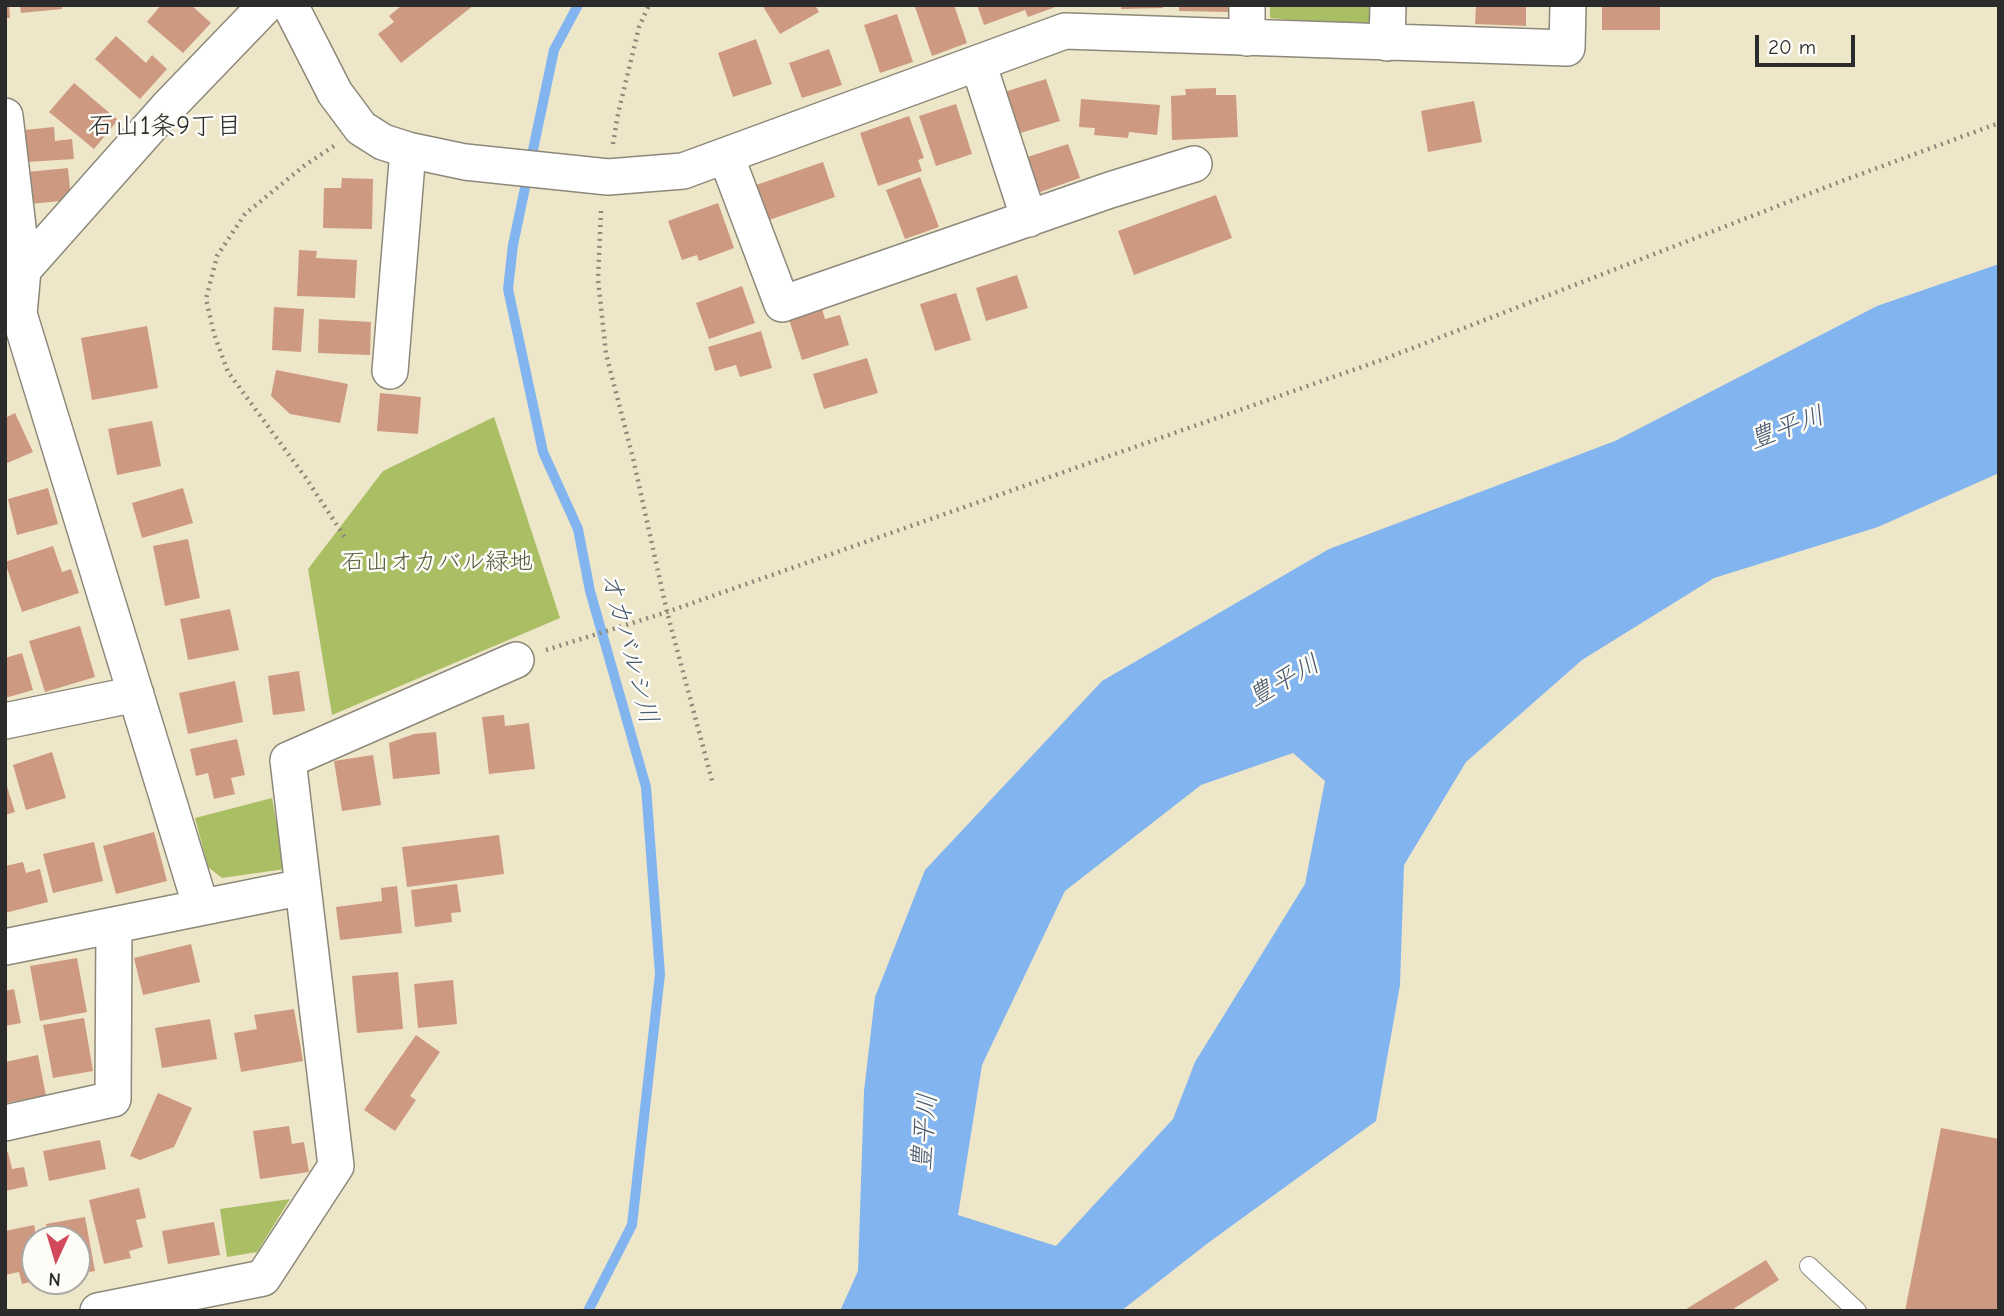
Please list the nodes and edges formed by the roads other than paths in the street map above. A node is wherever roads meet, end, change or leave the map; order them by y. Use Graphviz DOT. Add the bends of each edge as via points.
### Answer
graph roads {
  1 [pos="266,5"];
  2 [pos="290,5"];
  3 [pos="1388,5"];
  4 [pos="1568,5"];
  5 [pos="1247,22"];
  6 [pos="1387,43"];
  7 [pos="978,63"];
  8 [pos="5,116"];
  9 [pos="408,150"];
  10 [pos="726,156"];
  11 [pos="1194,164"];
  12 [pos="1029,219"];
  13 [pos="23,270"];
  14 [pos="16,346"];
  15 [pos="390,371"];
  16 [pos="516,660"];
  17 [pos="136,694"];
  18 [pos="5,720"];
  19 [pos="303,887"];
  20 [pos="201,907"];
  21 [pos="114,925"];
  22 [pos="5,947"];
  23 [pos="5,1123"];
  24 [pos="1809,1266"];
  25 [pos="99,1311"];
  26 [pos="1857,1311"];
  1 -- 13 [label="street"];
  2 -- 9 [label="street" via="335,93 361,128"];
  3 -- 6 [label="street"];
  4 -- 6 [label="street" via="1567,48"];
  5 -- 6 [label="street"];
  5 -- 7 [label="street" via="1065,31"];
  7 -- 10 [label="street"];
  7 -- 12 [label="street"];
  8 -- 13 [label="street"];
  9 -- 10 [label="street" via="465,162 608,177 683,171"];
  9 -- 15 [label="street"];
  10 -- 12 [label="street" via="782,304"];
  11 -- 12 [label="street"];
  13 -- 14 [label="street"];
  14 -- 17 [label="street"];
  16 -- 19 [label="street" via="288,760"];
  17 -- 18 [label="street"];
  17 -- 20 [label="street"];
  19 -- 20 [label="street"];
  19 -- 25 [label="street" via="336,1166 263,1278"];
  20 -- 21 [label="street"];
  21 -- 22 [label="street"];
  21 -- 23 [label="street" via="113,1099"];
  24 -- 26 [label="lane"];
}
